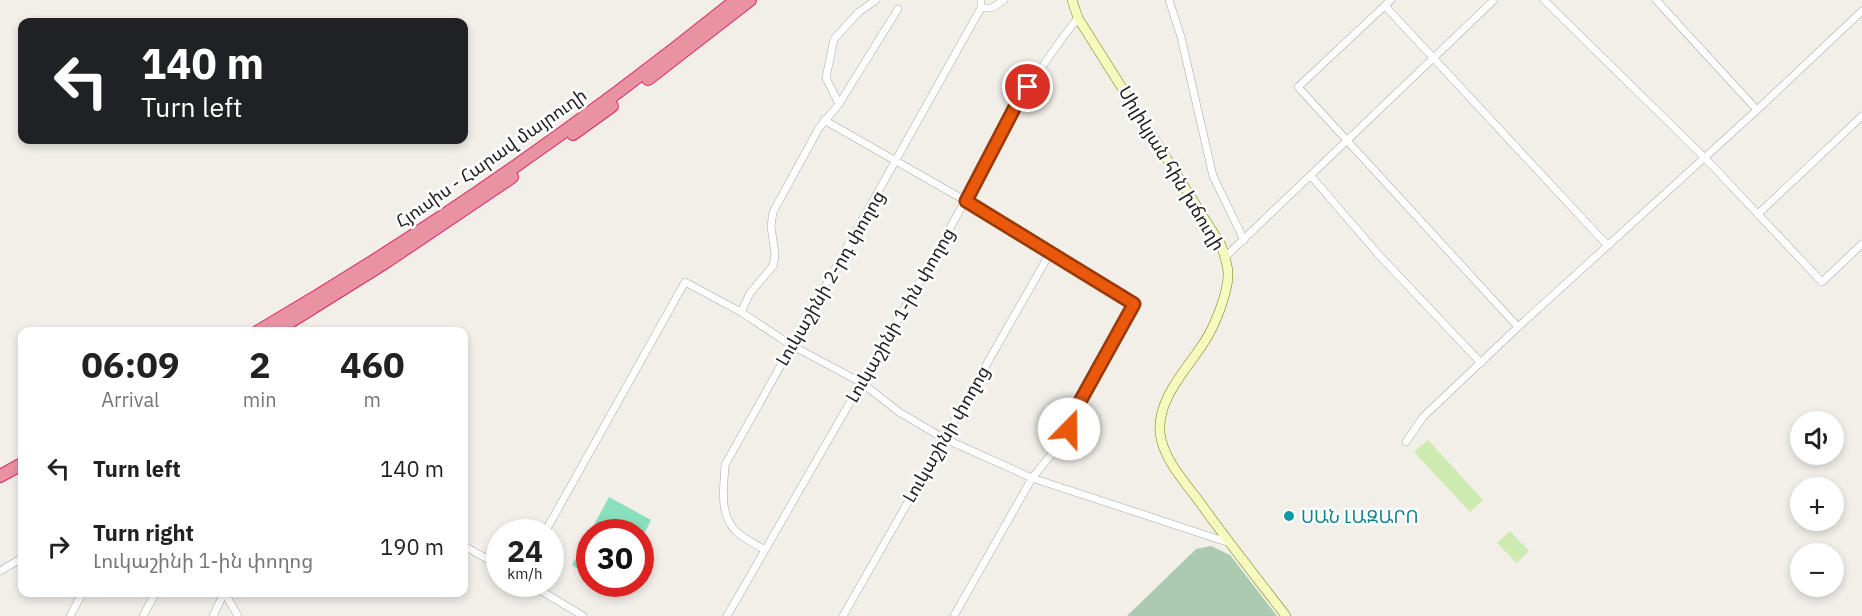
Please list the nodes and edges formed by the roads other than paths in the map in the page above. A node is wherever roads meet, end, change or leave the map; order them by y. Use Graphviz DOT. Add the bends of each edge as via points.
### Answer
graph roads {
  1 [pos="736,0"];
  2 [pos="750,0"];
  3 [pos="876,0"];
  4 [pos="1004,0"];
  5 [pos="1072,0"];
  6 [pos="1169,0"];
  7 [pos="1391,0"];
  8 [pos="1494,0"];
  9 [pos="1544,0"];
  10 [pos="1656,0"];
  11 [pos="981,4"];
  12 [pos="1385,6"];
  13 [pos="898,9"];
  14 [pos="1862,11"];
  15 [pos="1078,18"];
  16 [pos="1433,58"];
  17 [pos="839,104"];
  18 [pos="1757,110"];
  19 [pos="1862,116"];
  20 [pos="824,120"];
  21 [pos="1349,141"];
  22 [pos="1705,158"];
  23 [pos="896,162"];
  24 [pos="1311,177"];
  25 [pos="966,201"];
  26 [pos="1758,214"];
  27 [pos="1244,240"];
  28 [pos="1862,244"];
  29 [pos="1608,246"];
  30 [pos="1050,253"];
  31 [pos="1226,257"];
  32 [pos="741,312"];
  33 [pos="265,327"];
  34 [pos="282,327"];
  35 [pos="1518,327"];
  36 [pos="791,345"];
  37 [pos="1481,363"];
  38 [pos="862,383"];
  39 [pos="943,438"];
  40 [pos="1406,442"];
  41 [pos="18,466"];
  42 [pos="18,474"];
  43 [pos="0,476"];
  44 [pos="1032,478"];
  45 [pos="0,484"];
  46 [pos="552,519"];
  47 [pos="1230,543"];
  48 [pos="468,548"];
  49 [pos="765,550"];
  50 [pos="486,558"];
  51 [pos="18,560"];
  52 [pos="0,571"];
  53 [pos="80,597"];
  54 [pos="153,597"];
  55 [pos="222,597"];
  56 [pos="226,597"];
  57 [pos="552,597"];
  58 [pos="70,616"];
  59 [pos="143,616"];
  60 [pos="213,616"];
  61 [pos="238,616"];
  62 [pos="583,616"];
  63 [pos="728,616"];
  64 [pos="843,616"];
  65 [pos="954,616"];
  66 [pos="1286,616"];
  1 -- 33 [label="highway, Հյուսիս - Հարավ մայրուղի" via="531,155"];
  2 -- 34 [label="highway, Հյուսիս - Հարավ մայրուղի" via="520,172"];
  3 -- 17 [label="street" via="834,39 826,78"];
  4 -- 11 [label="street" via="992,8"];
  5 -- 15 [label="street, Սիլիկյան հին խճուղի"];
  6 -- 27 [label="street" via="1213,176"];
  7 -- 12 [label="street"];
  8 -- 16 [label="street"];
  9 -- 22 [label="street"];
  10 -- 18 [label="street"];
  11 -- 23 [label="street, Լուկաշինի 2-րդ փողոց"];
  12 -- 16 [label="street"];
  12 -- 21 [label="street" via="1298,87"];
  13 -- 17 [label="street"];
  14 -- 18 [label="street"];
  15 -- 25 [label="street, Լուկաշինի 1-ին փողոց" via="1015,107"];
  15 -- 31 [label="street, Սիլիկյան հին խճուղի" via="1214,230"];
  16 -- 21 [label="street"];
  16 -- 29 [label="street"];
  17 -- 20 [label="street"];
  18 -- 22 [label="street"];
  19 -- 26 [label="street"];
  20 -- 23 [label="street"];
  20 -- 32 [label="street" via="773,212 773,266 750,293"];
  21 -- 24 [label="street"];
  21 -- 35 [label="street"];
  22 -- 26 [label="street"];
  22 -- 29 [label="street"];
  23 -- 25 [label="street"];
  23 -- 36 [label="street, Լուկաշինի 2-րդ փողոց"];
  24 -- 27 [label="street"];
  24 -- 37 [label="street"];
  25 -- 30 [label="street"];
  25 -- 38 [label="street, Լուկաշինի 1-ին փողոց"];
  26 -- 28 [label="street" via="1822,282"];
  27 -- 31 [label="street"];
  29 -- 35 [label="street"];
  30 -- 39 [label="street, Լուկաշինի փողոց"];
  30 -- 44 [label="street" via="1134,304 1073,414 1065,438"];
  31 -- 47 [label="street, Սիլիկյան հին խճուղի" via="1228,274 1223,301 1204,342 1165,403 1160,432 1172,464"];
  32 -- 36 [label="street"];
  32 -- 46 [label="street" via="685,282"];
  35 -- 37 [label="street"];
  36 -- 38 [label="street"];
  36 -- 49 [label="street, Լուկաշինի 2-րդ փողոց" via="725,465 723,504 734,530"];
  37 -- 40 [label="street" via="1423,417"];
  38 -- 39 [label="street" via="899,412"];
  38 -- 49 [label="street, Լուկաշինի 1-ին փողոց"];
  39 -- 44 [label="street"];
  39 -- 64 [label="street, Լուկաշինի փողոց"];
  41 -- 43 [label="highway"];
  42 -- 45 [label="highway"];
  44 -- 47 [label="street"];
  44 -- 65 [label="street"];
  47 -- 66 [label="street, Սիլիկյան հին խճուղի"];
  48 -- 50 [label="street"];
  49 -- 63 [label="street, Լուկաշինի 1-ին փողոց"];
  51 -- 52 [label="street"];
  53 -- 58 [label="street"];
  54 -- 59 [label="street"];
  55 -- 60 [label="street"];
  56 -- 61 [label="street"];
  57 -- 62 [label="street"];
}
